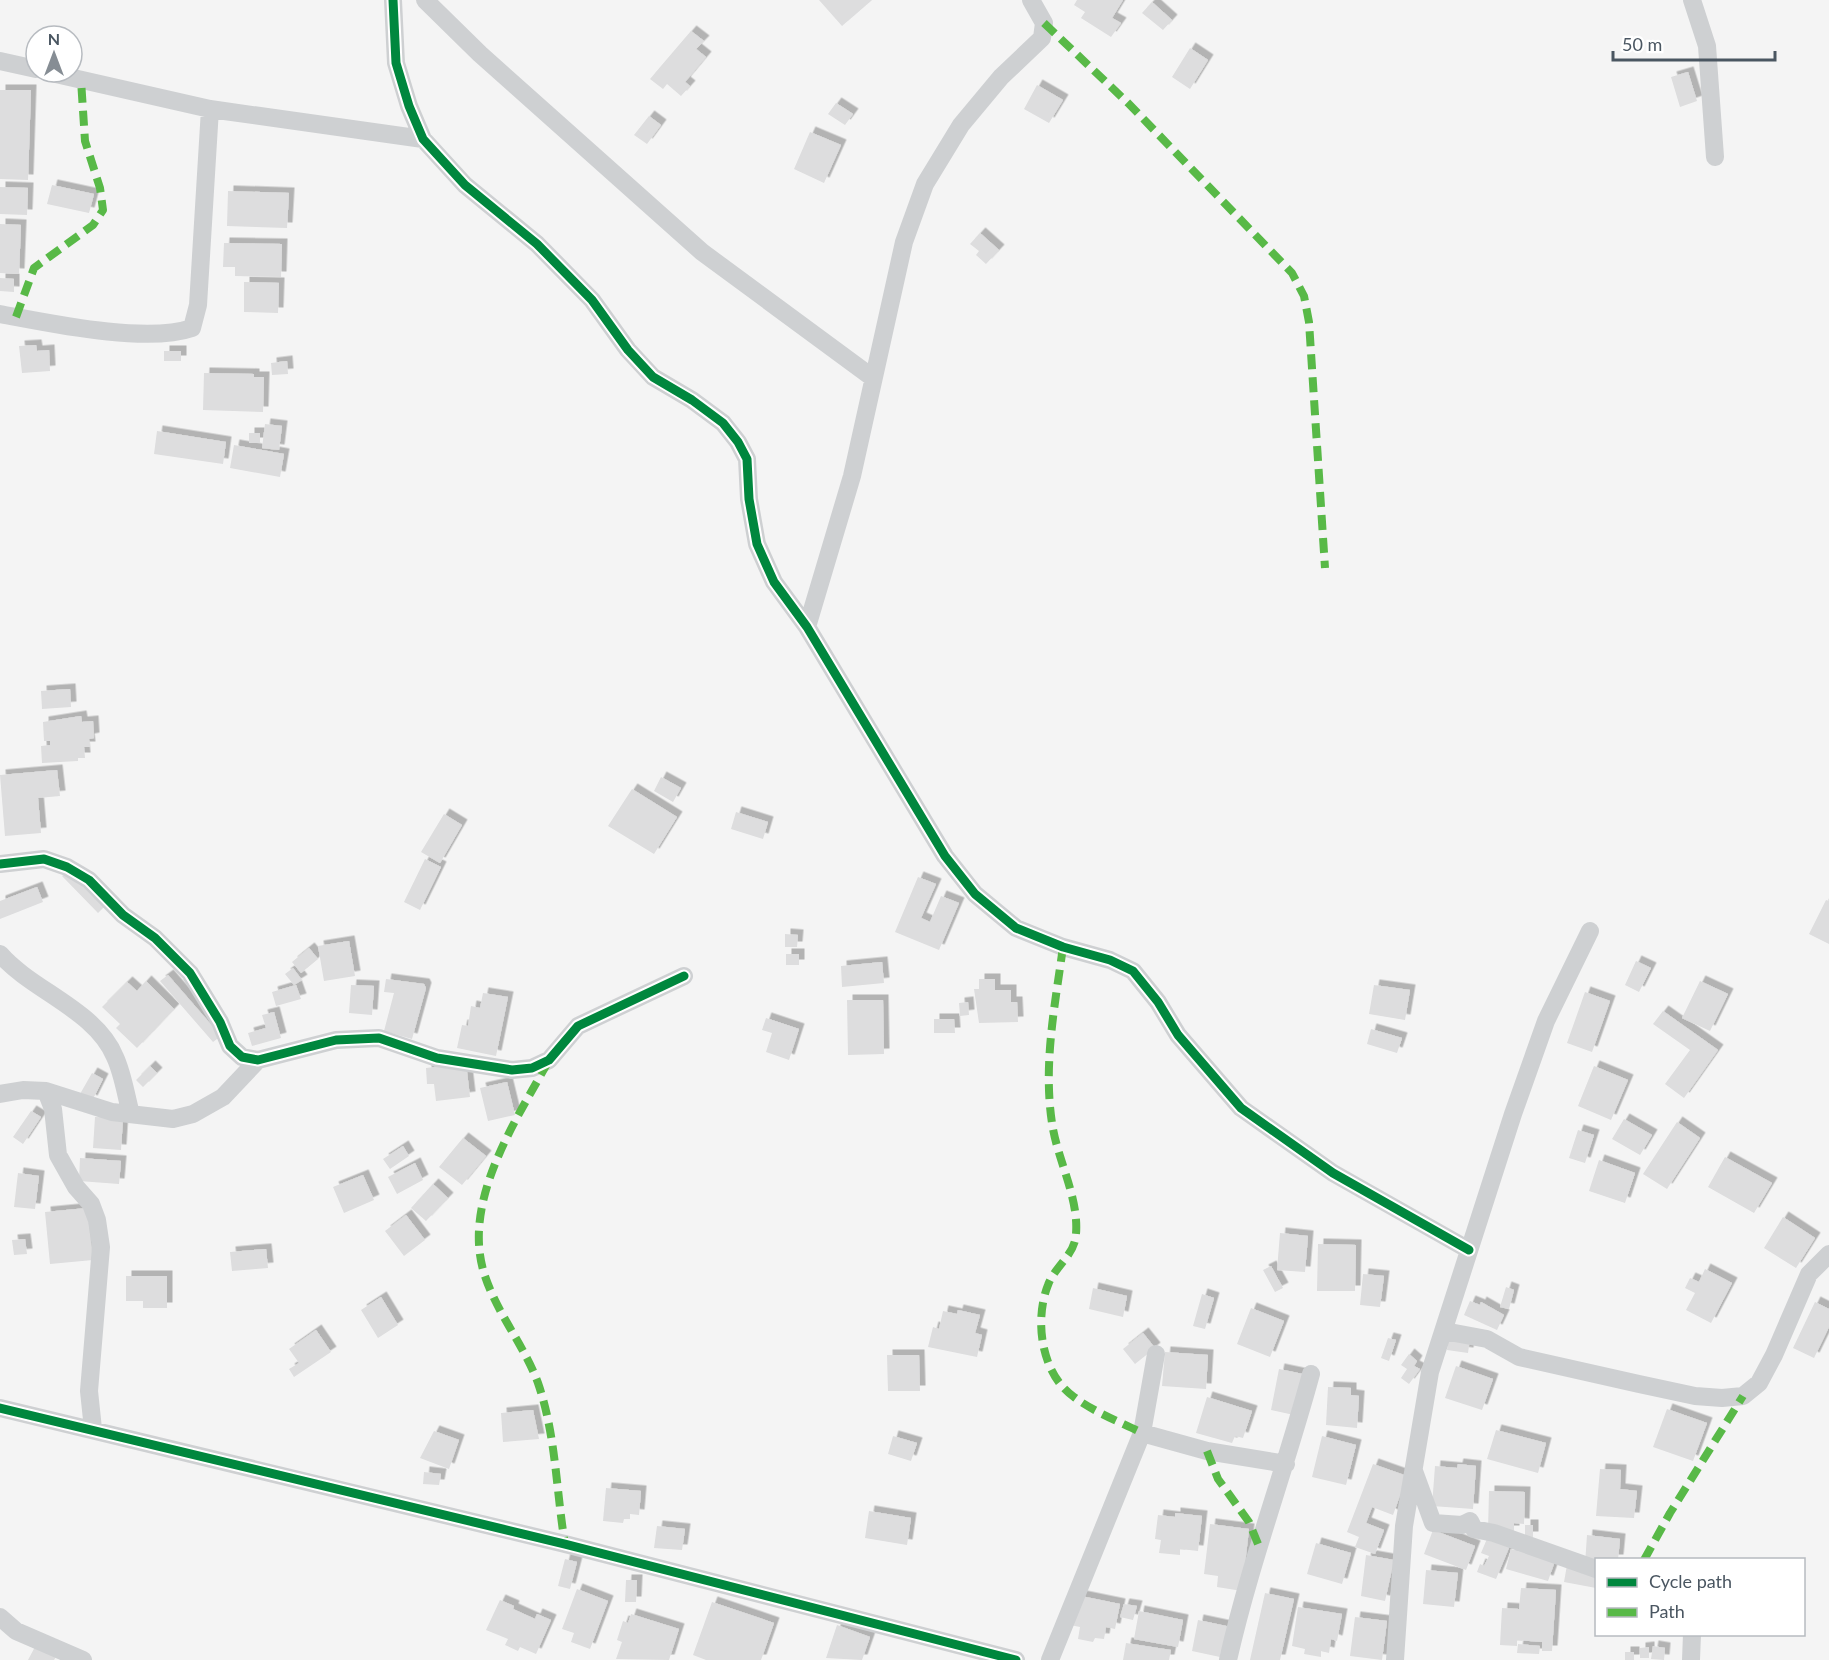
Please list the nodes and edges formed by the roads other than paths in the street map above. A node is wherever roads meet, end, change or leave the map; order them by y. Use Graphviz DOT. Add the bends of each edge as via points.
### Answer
graph roads {
  1 [pos="393,0"];
  2 [pos="425,0"];
  3 [pos="1031,0"];
  4 [pos="1692,0"];
  5 [pos="0,61"];
  6 [pos="24,66"];
  7 [pos="84,80"];
  8 [pos="210,109"];
  9 [pos="423,139"];
  10 [pos="1715,157"];
  11 [pos="0,314"];
  12 [pos="873,378"];
  13 [pos="807,627"];
  14 [pos="0,864"];
  15 [pos="1590,931"];
  16 [pos="0,954"];
  17 [pos="684,976"];
  18 [pos="258,1060"];
  19 [pos="46,1091"];
  20 [pos="0,1094"];
  21 [pos="131,1114"];
  22 [pos="1469,1250"];
  23 [pos="1829,1254"];
  24 [pos="1444,1331"];
  25 [pos="1156,1354"];
  26 [pos="1311,1374"];
  27 [pos="0,1408"];
  28 [pos="93,1430"];
  29 [pos="1142,1433"];
  30 [pos="1287,1464"];
  31 [pos="1413,1468"];
  32 [pos="1595,1569"];
  33 [pos="0,1617"];
  34 [pos="1692,1636"];
  35 [pos="83,1660"];
  36 [pos="1017,1660"];
  37 [pos="1050,1660"];
  38 [pos="1228,1660"];
  39 [pos="1395,1660"];
  40 [pos="1691,1660"];
  1 -- 9 [label="street" via="396,63"];
  2 -- 12 [label="street" via="702,252"];
  3 -- 12 [label="street" via="1044,22 1042,38 1001,77 962,125 925,184 904,242"];
  4 -- 10 [label="street" via="1707,46"];
  5 -- 6 [label="street"];
  7 -- 8 [label="street"];
  8 -- 9 [label="street"];
  8 -- 11 [label="street" via="198,305 192,328 176,333 114,331"];
  9 -- 13 [label="street" via="465,185 537,244 585,292 653,377 723,423 747,459 757,544 774,582"];
  12 -- 13 [label="street" via="852,476"];
  13 -- 22 [label="street" via="945,856 975,894 1016,928 1133,971 1178,1035 1240,1108 1333,1173"];
  14 -- 18 [label="street" via="44,859 89,880 190,973 230,1046 242,1057"];
  15 -- 22 [label="street" via="1546,1021"];
  16 -- 21 [label="street" via="15,971 66,1004 99,1032 115,1056"];
  17 -- 18 [label="street" via="578,1026 549,1060 532,1068 512,1070 437,1058 379,1038 336,1040"];
  18 -- 21 [label="street" via="222,1097 193,1113 173,1119"];
  19 -- 20 [label="street"];
  19 -- 21 [label="street" via="112,1112"];
  19 -- 28 [label="street" via="53,1109 58,1155 91,1204 101,1247 89,1391"];
  22 -- 24 [label="street"];
  23 -- 24 [label="street" via="1809,1274 1759,1383 1743,1396 1695,1396 1639,1384 1519,1357 1487,1339"];
  24 -- 31 [label="street" via="1430,1372"];
  25 -- 29 [label="street"];
  26 -- 30 [label="street"];
  27 -- 28 [label="street"];
  28 -- 36 [label="street" via="565,1544"];
  29 -- 30 [label="street" via="1207,1451"];
  29 -- 37 [label="street"];
  30 -- 38 [label="street" via="1258,1544"];
  31 -- 32 [label="street" via="1433,1523 1462,1525 1470,1521 1481,1532 1494,1533"];
  31 -- 39 [label="street" via="1404,1526"];
  33 -- 35 [label="street" via="16,1631"];
  34 -- 40 [label="street"];
}
